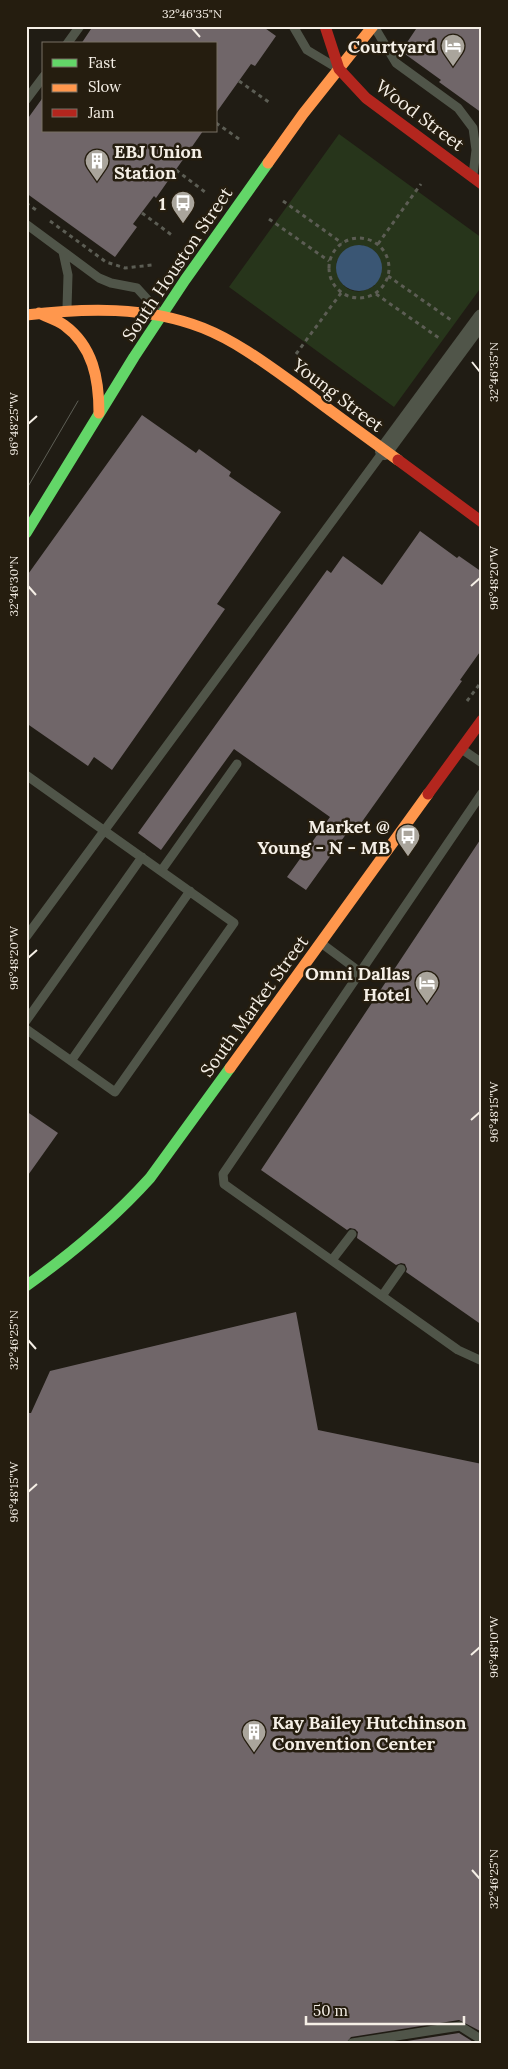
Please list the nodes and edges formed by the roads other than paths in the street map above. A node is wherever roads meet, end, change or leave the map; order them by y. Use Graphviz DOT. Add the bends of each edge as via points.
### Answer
graph roads {
  1 [pos="80,26"];
  2 [pos="292,26"];
  3 [pos="325,26"];
  4 [pos="373,26"];
  5 [pos="68,42"];
  6 [pos="339,70"];
  7 [pos="42,79"];
  8 [pos="26,100"];
  9 [pos="478,181"];
  10 [pos="26,224"];
  11 [pos="63,252"];
  12 [pos="67,311"];
  13 [pos="39,313"];
  14 [pos="26,315"];
  15 [pos="163,316"];
  16 [pos="482,318"];
  17 [pos="99,413"];
  18 [pos="384,450"];
  19 [pos="482,522"];
  20 [pos="26,533"];
  21 [pos="482,720"];
  22 [pos="462,749"];
  23 [pos="482,763"];
  24 [pos="237,764"];
  25 [pos="26,775"];
  26 [pos="482,793"];
  27 [pos="105,831"];
  28 [pos="142,857"];
  29 [pos="161,871"];
  30 [pos="190,891"];
  31 [pos="26,937"];
  32 [pos="321,943"];
  33 [pos="360,972"];
  34 [pos="26,1021"];
  35 [pos="26,1029"];
  36 [pos="71,1060"];
  37 [pos="352,1234"];
  38 [pos="332,1260"];
  39 [pos="401,1269"];
  40 [pos="26,1286"];
  41 [pos="382,1296"];
  42 [pos="482,1361"];
  43 [pos="482,2040"];
  44 [pos="352,2043"];
  1 -- 5 [label="lane"];
  2 -- 6 [label="lane" via="307,50"];
  3 -- 6 [label="main road"];
  4 -- 6 [label="main road, South Houston Street"];
  4 -- 9 [label="lane" via="396,63 458,108 473,128"];
  6 -- 9 [label="main road, Wood Street" via="366,98"];
  6 -- 15 [label="main road, South Houston Street" via="303,114"];
  7 -- 8 [label="lane"];
  10 -- 11 [label="lane"];
  11 -- 12 [label="lane" via="68,275"];
  11 -- 15 [label="lane" via="99,278 137,288"];
  12 -- 13 [label="main road, Young Street"];
  12 -- 15 [label="main road, Young Street"];
  13 -- 14 [label="main road, Young Street"];
  13 -- 17 [label="main road" via="64,325 89,352 99,383"];
  15 -- 17 [label="main road, South Houston Street"];
  15 -- 18 [label="main road, Young Street" via="210,331 257,357"];
  16 -- 18 [label="street"];
  17 -- 20 [label="main road, South Houston Street"];
  18 -- 19 [label="main road, Young Street"];
  18 -- 27 [label="lane"];
  21 -- 22 [label="main road, South Market Street"];
  22 -- 23 [label="lane"];
  22 -- 32 [label="main road, South Market Street"];
  24 -- 29 [label="lane"];
  25 -- 27 [label="lane"];
  26 -- 33 [label="lane"];
  27 -- 28 [label="lane"];
  27 -- 31 [label="lane"];
  28 -- 29 [label="lane"];
  28 -- 34 [label="lane"];
  29 -- 30 [label="lane"];
  30 -- 36 [label="lane"];
  30 -- 36 [label="lane" via="234,923 115,1092"];
  32 -- 33 [label="lane"];
  32 -- 40 [label="main road, South Market Street" via="150,1178 124,1208 74,1252"];
  33 -- 38 [label="lane" via="223,1174 224,1184"];
  35 -- 36 [label="lane"];
  37 -- 38 [label="lane"];
  38 -- 41 [label="lane"];
  39 -- 41 [label="lane"];
  41 -- 42 [label="lane" via="458,1350"];
  43 -- 44 [label="lane" via="460,2026"];
}
